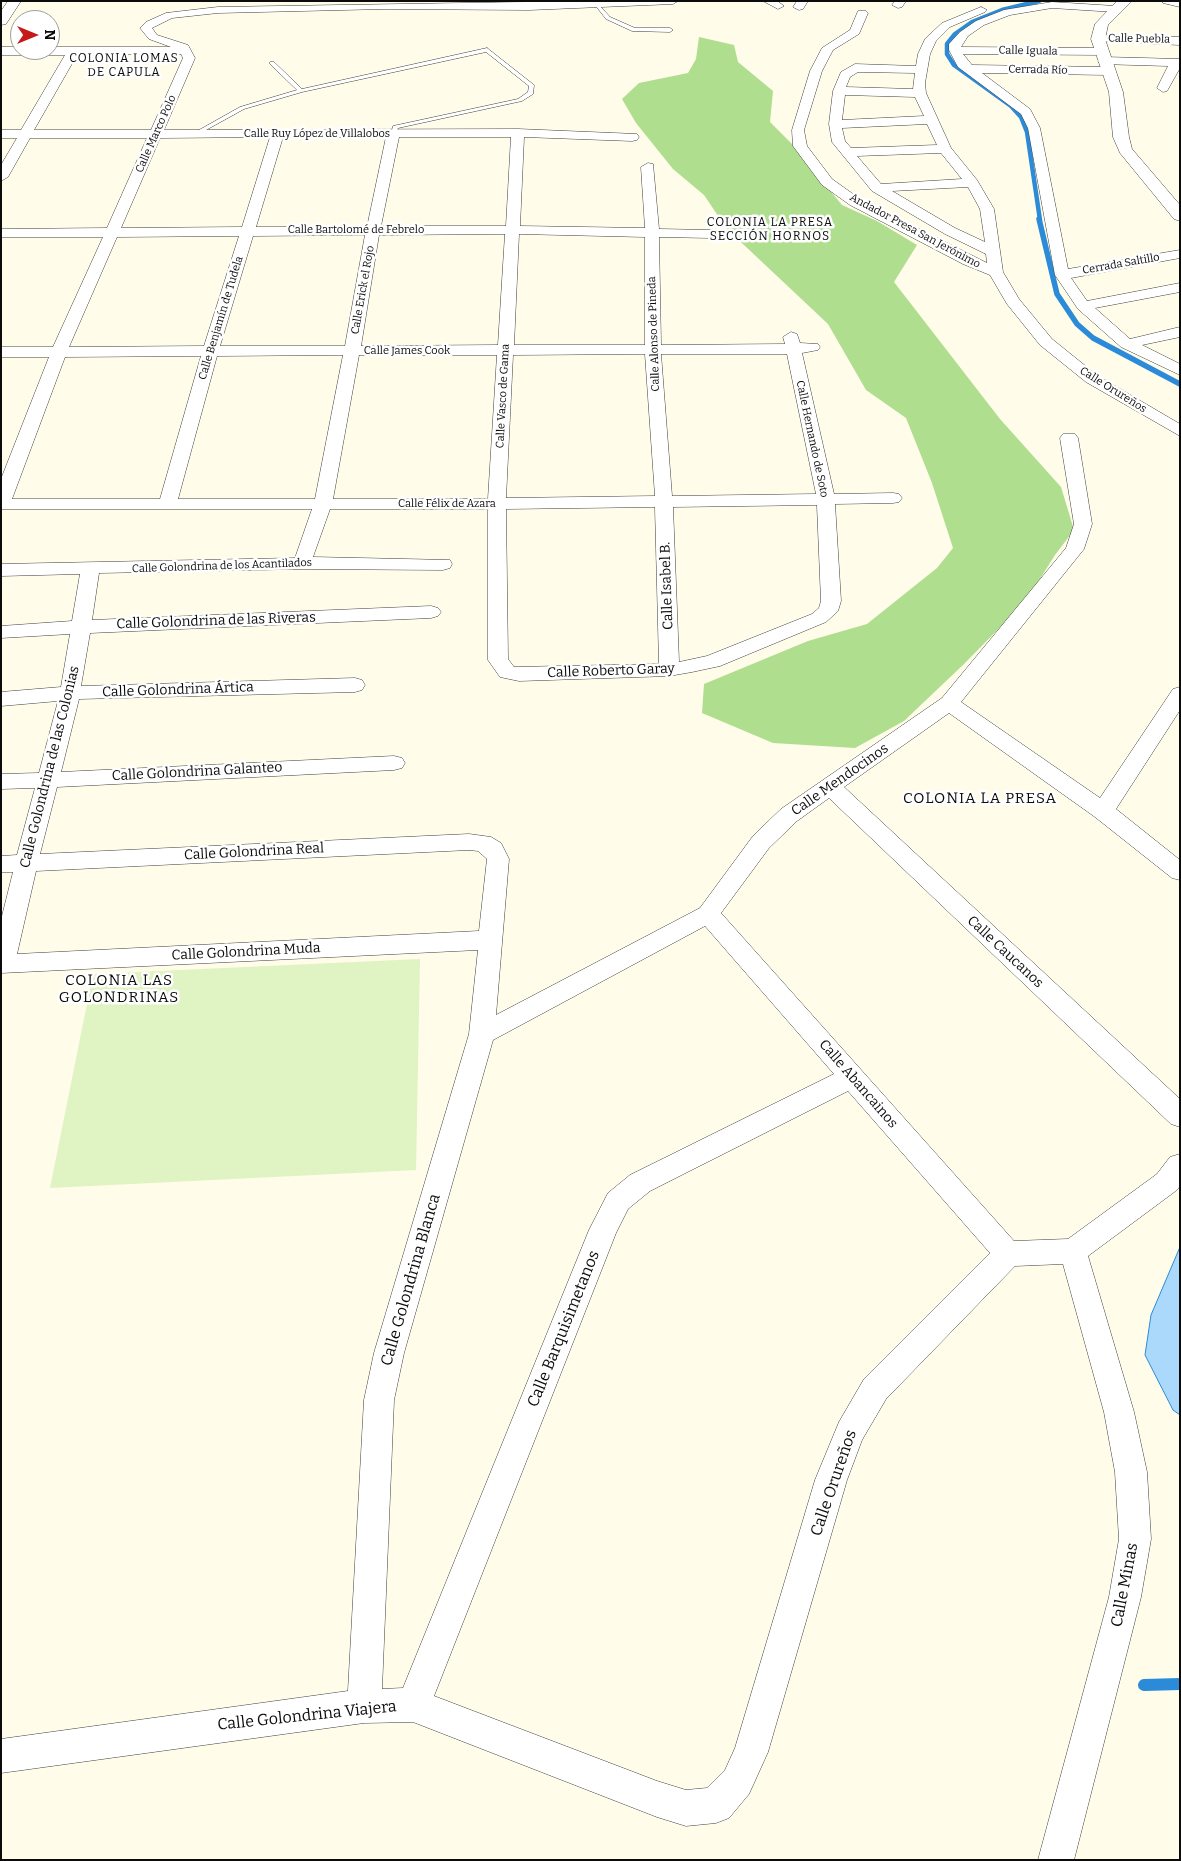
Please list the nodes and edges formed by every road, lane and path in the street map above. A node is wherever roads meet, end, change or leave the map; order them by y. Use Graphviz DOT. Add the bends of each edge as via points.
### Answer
graph roads {
  1 [pos="15,1"];
  2 [pos="673,1"];
  3 [pos="1012,1"];
  4 [pos="1167,1"];
  5 [pos="384,4"];
  6 [pos="485,4"];
  7 [pos="606,4"];
  8 [pos="1180,4"];
  9 [pos="269,5"];
  10 [pos="1121,5"];
  11 [pos="862,13"];
  12 [pos="1,21"];
  13 [pos="670,30"];
  14 [pos="1180,40"];
  15 [pos="955,50"];
  16 [pos="1,52"];
  17 [pos="73,52"];
  18 [pos="188,52"];
  19 [pos="1103,56"];
  20 [pos="272,63"];
  21 [pos="1180,64"];
  22 [pos="968,69"];
  23 [pos="920,70"];
  24 [pos="1163,88"];
  25 [pos="301,91"];
  26 [pos="839,91"];
  27 [pos="920,93"];
  28 [pos="931,120"];
  29 [pos="835,124"];
  30 [pos="518,133"];
  31 [pos="1,134"];
  32 [pos="25,134"];
  33 [pos="157,134"];
  34 [pos="195,134"];
  35 [pos="278,134"];
  36 [pos="393,134"];
  37 [pos="632,137"];
  38 [pos="945,149"];
  39 [pos="846,152"];
  40 [pos="648,167"];
  41 [pos="1,177"];
  42 [pos="972,183"];
  43 [pos="877,188"];
  44 [pos="1177,209"];
  45 [pos="373,230"];
  46 [pos="512,230"];
  47 [pos="248,231"];
  48 [pos="114,232"];
  49 [pos="1,233"];
  50 [pos="652,234"];
  51 [pos="711,234"];
  52 [pos="993,252"];
  53 [pos="1180,254"];
  54 [pos="996,272"];
  55 [pos="1062,275"];
  56 [pos="1180,288"];
  57 [pos="1083,306"];
  58 [pos="1180,332"];
  59 [pos="792,343"];
  60 [pos="1127,344"];
  61 [pos="812,348"];
  62 [pos="505,350"];
  63 [pos="653,350"];
  64 [pos="352,351"];
  65 [pos="1,352"];
  66 [pos="60,352"];
  67 [pos="210,352"];
  68 [pos="1180,370"];
  69 [pos="1180,431"];
  70 [pos="1068,438"];
  71 [pos="893,498"];
  72 [pos="826,500"];
  73 [pos="168,502"];
  74 [pos="664,502"];
  75 [pos="1,504"];
  76 [pos="323,504"];
  77 [pos="497,504"];
  78 [pos="302,564"];
  79 [pos="443,564"];
  80 [pos="1,570"];
  81 [pos="90,570"];
  82 [pos="831,601"];
  83 [pos="431,612"];
  84 [pos="82,627"];
  85 [pos="1,632"];
  86 [pos="498,660"];
  87 [pos="669,670"];
  88 [pos="355,685"];
  89 [pos="70,694"];
  90 [pos="1180,694"];
  91 [pos="1,699"];
  92 [pos="949,703"];
  93 [pos="394,763"];
  94 [pos="48,780"];
  95 [pos="1,782"];
  96 [pos="831,787"];
  97 [pos="1103,811"];
  98 [pos="498,859"];
  99 [pos="1,864"];
  100 [pos="26,864"];
  101 [pos="1180,872"];
  102 [pos="708,914"];
  103 [pos="491,940"];
  104 [pos="2,963"];
  105 [pos="482,1034"];
  106 [pos="852,1077"];
  107 [pos="1180,1116"];
  108 [pos="1180,1165"];
  109 [pos="1073,1251"];
  110 [pos="1008,1254"];
  111 [pos="413,1705"];
  112 [pos="364,1706"];
  113 [pos="1,1756"];
  114 [pos="716,1805"];
  115 [pos="1056,1860"];
  1 -- 12 [label="street"];
  2 -- 7 [label="street"];
  3 -- 23 [label="street" via="960,18 940,29 931,38"];
  4 -- 8 [label="street"];
  5 -- 6 [label="street"];
  5 -- 9 [label="street"];
  6 -- 7 [label="street"];
  7 -- 13 [label="lane" via="608,18 634,30"];
  9 -- 18 [label="street" via="170,15 157,19 146,28 153,37"];
  10 -- 15 [label="street" via="1052,5 1008,12 980,23 964,34 955,44"];
  10 -- 19 [label="street" via="1102,24"];
  11 -- 54 [label="street, Andador Presa San Jerónimo" via="854,32 828,48 816,71 798,130 800,146 827,182 855,202 968,261"];
  14 -- 19 [label="street, Calle Puebla"];
  15 -- 19 [label="street, Calle Iguala"];
  15 -- 22 [label="street"];
  16 -- 17 [label="street"];
  17 -- 18 [label="street"];
  17 -- 32 [label="street"];
  18 -- 33 [label="street, Calle Marco Polo" via="189,58"];
  19 -- 21 [label="street, Calle Iguala"];
  19 -- 22 [label="street, Cerrada Río"];
  19 -- 44 [label="street" via="1116,92 1118,123 1125,150"];
  20 -- 25 [label="lane"];
  21 -- 24 [label="street" via="1174,66"];
  22 -- 55 [label="street" via="1026,112 1034,128"];
  23 -- 26 [label="street" via="855,68 846,75"];
  23 -- 27 [label="street"];
  25 -- 34 [label="lane" via="242,108"];
  25 -- 36 [label="lane" via="487,50 532,86 531,93 520,100 395,127"];
  26 -- 27 [label="street"];
  26 -- 29 [label="street"];
  27 -- 28 [label="street"];
  28 -- 29 [label="street"];
  28 -- 38 [label="street"];
  29 -- 39 [label="street" via="839,142"];
  30 -- 36 [label="street, Calle Ruy López de Villalobos"];
  30 -- 37 [label="street, Calle Ruy López de Villalobos"];
  30 -- 46 [label="street, Calle Vasco de Gama"];
  31 -- 32 [label="street, Calle Ruy López de Villalobos"];
  32 -- 33 [label="street, Calle Ruy López de Villalobos"];
  32 -- 41 [label="street"];
  33 -- 34 [label="street, Calle Ruy López de Villalobos"];
  33 -- 48 [label="street, Calle Marco Polo"];
  34 -- 35 [label="street, Calle Ruy López de Villalobos"];
  35 -- 36 [label="street, Calle Ruy López de Villalobos"];
  35 -- 47 [label="street, Calle Benjamín de Tudela"];
  36 -- 45 [label="street, Calle Erick el Rojo"];
  38 -- 39 [label="street"];
  38 -- 42 [label="street"];
  39 -- 43 [label="street"];
  40 -- 50 [label="street, Calle Alonso de Pineda"];
  42 -- 43 [label="street"];
  42 -- 52 [label="street" via="987,209"];
  43 -- 52 [label="street"];
  45 -- 46 [label="street, Calle Bartolomé de Febrelo"];
  45 -- 47 [label="street, Calle Bartolomé de Febrelo"];
  45 -- 64 [label="street, Calle Erick el Rojo"];
  46 -- 50 [label="street, Calle Bartolomé de Febrelo"];
  46 -- 62 [label="street, Calle Vasco de Gama"];
  47 -- 48 [label="street, Calle Bartolomé de Febrelo"];
  47 -- 67 [label="street, Calle Benjamín de Tudela"];
  48 -- 49 [label="street, Calle Bartolomé de Febrelo"];
  48 -- 66 [label="street, Calle Marco Polo"];
  50 -- 51 [label="street, Calle Bartolomé de Febrelo"];
  50 -- 63 [label="street, Calle Alonso de Pineda"];
  52 -- 54 [label="street"];
  53 -- 55 [label="street, Cerrada Saltillo"];
  54 -- 69 [label="street, Calle Orureños" via="1012,300 1046,342 1092,379"];
  55 -- 57 [label="street"];
  56 -- 57 [label="street"];
  57 -- 60 [label="street"];
  58 -- 60 [label="street"];
  59 -- 61 [label="street, Calle James Cook"];
  59 -- 63 [label="street, Calle James Cook"];
  59 -- 72 [label="street, Calle Hernando de Soto"];
  60 -- 68 [label="street"];
  62 -- 63 [label="street, Calle James Cook"];
  62 -- 64 [label="street, Calle James Cook"];
  62 -- 77 [label="street, Calle Vasco de Gama"];
  63 -- 74 [label="street, Calle Alonso de Pineda"];
  64 -- 67 [label="street, Calle James Cook"];
  64 -- 76 [label="street, Calle Erick el Rojo"];
  65 -- 66 [label="street, Calle James Cook"];
  66 -- 67 [label="street, Calle James Cook"];
  66 -- 75 [label="street, Calle Marco Polo"];
  67 -- 73 [label="street, Calle Benjamín de Tudela"];
  70 -- 92 [label="street, Calle Mendocinos" via="1083,524 1075,549"];
  71 -- 72 [label="street, Calle Félix de Azara"];
  72 -- 74 [label="street, Calle Félix de Azara"];
  72 -- 82 [label="street, Calle Hernando de Soto"];
  73 -- 75 [label="street, Calle Félix de Azara"];
  73 -- 76 [label="street, Calle Félix de Azara"];
  74 -- 77 [label="street, Calle Félix de Azara"];
  74 -- 87 [label="street, Calle Isabel B."];
  76 -- 77 [label="street, Calle Félix de Azara"];
  76 -- 78 [label="street, Calle Erick el Rojo"];
  77 -- 86 [label="street, Calle Vasco de Gama"];
  78 -- 79 [label="street, Calle Golondrina de los Acantilados"];
  78 -- 81 [label="street, Calle Golondrina de los Acantilados"];
  80 -- 81 [label="street, Calle Golondrina de los Acantilados"];
  81 -- 84 [label="street, Calle Golondrina de las Colonias"];
  82 -- 87 [label="street, Calle Roberto Garay" via="828,611 818,618 713,661"];
  83 -- 84 [label="street, Calle Golondrina de las Riveras"];
  84 -- 85 [label="street, Calle Golondrina de las Riveras"];
  84 -- 89 [label="street, Calle Golondrina de las Colonias"];
  86 -- 87 [label="street, Calle Roberto Garay" via="507,672 519,674"];
  88 -- 89 [label="street, Calle Golondrina Ártica"];
  89 -- 91 [label="street, Calle Golondrina Ártica"];
  89 -- 94 [label="street, Calle Golondrina de las Colonias"];
  90 -- 97 [label="street"];
  92 -- 96 [label="street, Calle Mendocinos"];
  92 -- 97 [label="street"];
  93 -- 94 [label="street, Calle Golondrina Galanteo"];
  94 -- 95 [label="street, Calle Golondrina Galanteo"];
  94 -- 100 [label="street, Calle Golondrina de las Colonias"];
  96 -- 102 [label="street, Calle Mendocinos" via="789,815 761,842"];
  96 -- 107 [label="street, Calle Caucanos"];
  97 -- 101 [label="street"];
  98 -- 100 [label="street, Calle Golondrina Real" via="493,850 482,843 469,842"];
  98 -- 103 [label="street, Calle Golondrina Blanca"];
  99 -- 100 [label="street, Calle Golondrina Real"];
  100 -- 104 [label="street, Calle Golondrina de las Colonias"];
  102 -- 105 [label="street, Calle Mendocinos"];
  102 -- 106 [label="street, Calle Abancainos"];
  103 -- 104 [label="street, Calle Golondrina Muda"];
  103 -- 105 [label="street, Calle Golondrina Blanca"];
  105 -- 112 [label="street, Calle Golondrina Blanca" via="389,1352 379,1400"];
  106 -- 110 [label="street, Calle Abancainos"];
  106 -- 111 [label="street, Calle Barquisimetanos" via="640,1184 618,1201 603,1230"];
  108 -- 109 [label="street" via="1167,1182"];
  109 -- 110 [label="street"];
  109 -- 115 [label="street, Calle Minas" via="1119,1412 1131,1472 1135,1539 1125,1597"];
  110 -- 114 [label="street, Calle Orureños" via="875,1389 850,1432 828,1490 751,1752 737,1782"];
  111 -- 112 [label="street, Calle Golondrina Viajera"];
  111 -- 114 [label="street, Calle Golondrina Viajera" via="657,1799 686,1808"];
  112 -- 113 [label="street, Calle Golondrina Viajera"];
}
